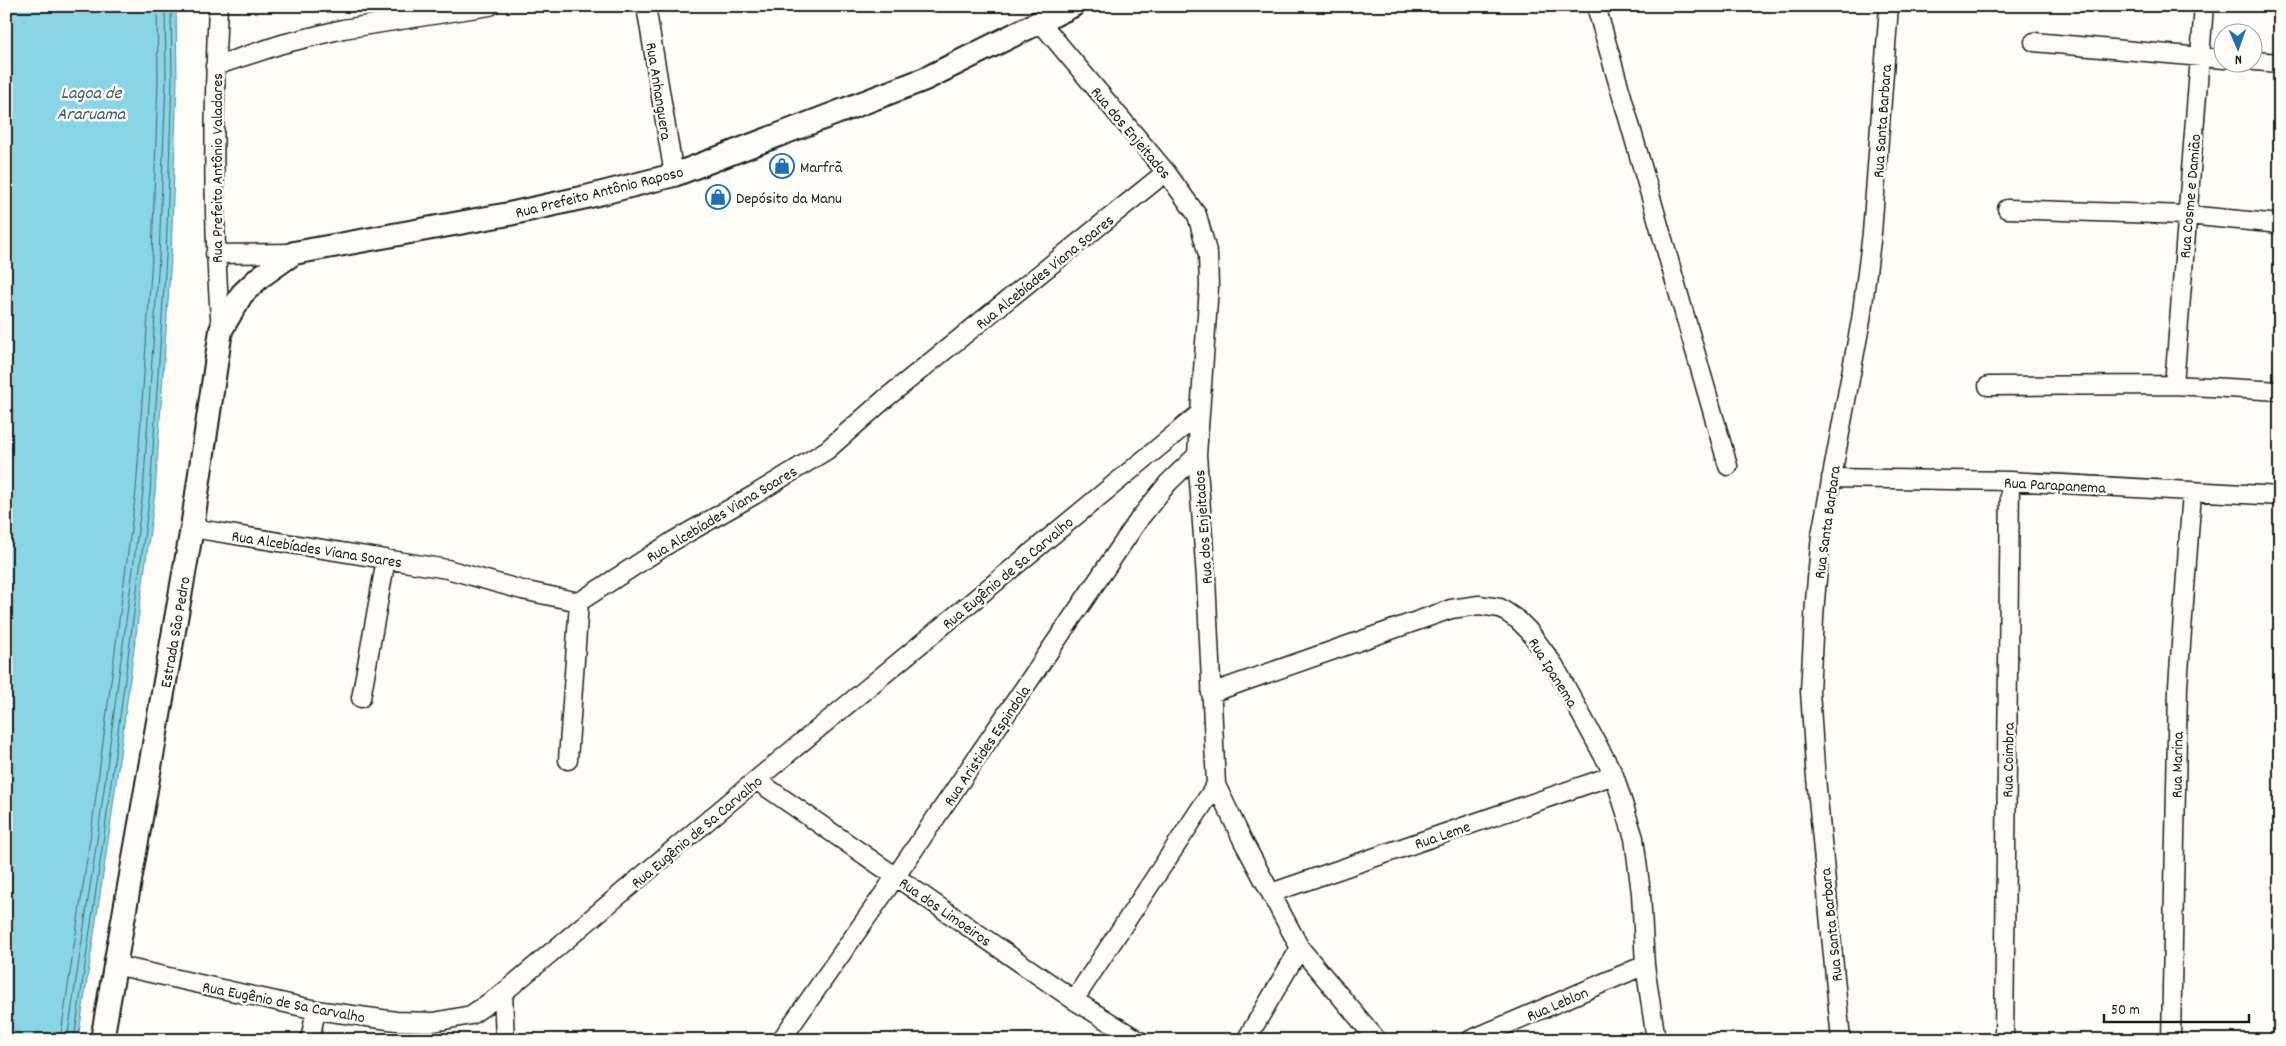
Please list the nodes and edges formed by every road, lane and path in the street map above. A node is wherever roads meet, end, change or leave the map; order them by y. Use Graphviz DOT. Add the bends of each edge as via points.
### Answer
graph roads {
  1 [pos="218,6"];
  2 [pos="490,6"];
  3 [pos="646,6"];
  4 [pos="1072,6"];
  5 [pos="1596,6"];
  6 [pos="1889,6"];
  7 [pos="2204,6"];
  8 [pos="1041,23"];
  9 [pos="2034,42"];
  10 [pos="2201,57"];
  11 [pos="2214,58"];
  12 [pos="2264,61"];
  13 [pos="2280,62"];
  14 [pos="215,66"];
  15 [pos="1166,172"];
  16 [pos="674,175"];
  17 [pos="2007,209"];
  18 [pos="2187,215"];
  19 [pos="2280,224"];
  20 [pos="294,253"];
  21 [pos="215,254"];
  22 [pos="221,330"];
  23 [pos="2174,385"];
  24 [pos="1988,386"];
  25 [pos="2280,391"];
  26 [pos="1199,414"];
  27 [pos="1196,455"];
  28 [pos="1728,466"];
  29 [pos="1830,478"];
  30 [pos="2010,481"];
  31 [pos="2192,492"];
  32 [pos="2280,496"];
  33 [pos="192,528"];
  34 [pos="386,559"];
  35 [pos="578,602"];
  36 [pos="1211,693"];
  37 [pos="361,698"];
  38 [pos="568,760"];
  39 [pos="1614,775"];
  40 [pos="756,780"];
  41 [pos="1216,785"];
  42 [pos="896,876"];
  43 [pos="1270,893"];
  44 [pos="1300,948"];
  45 [pos="115,966"];
  46 [pos="1645,966"];
  47 [pos="503,994"];
  48 [pos="1074,1000"];
  49 [pos="316,1010"];
  50 [pos="102,1040"];
  51 [pos="310,1040"];
  52 [pos="505,1040"];
  53 [pos="781,1040"];
  54 [pos="1138,1040"];
  55 [pos="1246,1040"];
  56 [pos="1377,1040"];
  57 [pos="1470,1040"];
  58 [pos="1656,1040"];
  59 [pos="1841,1040"];
  60 [pos="2004,1040"];
  61 [pos="2171,1040"];
  1 -- 14 [label="street, Rua Prefeito Antônio Valadares"];
  2 -- 14 [label="street" via="343,29 282,44"];
  3 -- 16 [label="street, Rua Anhanguera"];
  4 -- 8 [label="street, Rua Prefeito Antônio Raposo"];
  5 -- 28 [label="street"];
  6 -- 29 [label="street, Rua Santa Barbara" via="1872,232 1861,320"];
  7 -- 10 [label="street, Rua Cosme e Damião"];
  8 -- 15 [label="street, Rua dos Enjeitados"];
  8 -- 16 [label="street, Rua Prefeito Antônio Raposo" via="925,79"];
  9 -- 10 [label="street"];
  10 -- 11 [label="street"];
  10 -- 18 [label="street, Rua Cosme e Damião"];
  12 -- 13 [label="street"];
  14 -- 21 [label="street, Rua Prefeito Antônio Valadares"];
  15 -- 26 [label="street, Rua dos Enjeitados" via="1197,215 1208,256"];
  15 -- 35 [label="street, Rua Alcebíades Viana Soares" via="886,398 827,450 673,541"];
  16 -- 20 [label="street, Rua Prefeito Antônio Raposo" via="518,212"];
  17 -- 18 [label="street"];
  18 -- 19 [label="street"];
  18 -- 23 [label="street, Rua Cosme e Damião"];
  20 -- 21 [label="street, Rua Prefeito Antônio Raposo"];
  20 -- 22 [label="street, Estrada São Pedro" via="242,294"];
  21 -- 22 [label="street, Rua Prefeito Antônio Valadares"];
  22 -- 33 [label="street, Estrada São Pedro"];
  23 -- 24 [label="street"];
  23 -- 25 [label="street"];
  26 -- 27 [label="street, Rua dos Enjeitados"];
  26 -- 40 [label="street, Rua Eugênio de Sa Carvalho"];
  27 -- 36 [label="street, Rua dos Enjeitados"];
  27 -- 42 [label="street, Rua Aristides Espindola" via="1140,518"];
  29 -- 30 [label="street, Rua Parapanema"];
  29 -- 59 [label="street, Rua Santa Barbara" via="1821,535 1810,691"];
  30 -- 31 [label="street, Rua Parapanema"];
  30 -- 60 [label="street, Rua Coimbra"];
  31 -- 32 [label="street, Rua Parapanema"];
  31 -- 61 [label="street, Rua Marina" via="2178,686"];
  33 -- 34 [label="street, Rua Alcebíades Viana Soares"];
  33 -- 45 [label="street, Estrada São Pedro"];
  34 -- 35 [label="street, Rua Alcebíades Viana Soares" via="447,569"];
  34 -- 37 [label="street"];
  35 -- 38 [label="street"];
  36 -- 39 [label="street, Rua Ipanema" via="1451,609 1479,605 1500,608 1518,620 1554,665"];
  36 -- 41 [label="street, Rua dos Enjeitados"];
  39 -- 43 [label="street, Rua Leme"];
  39 -- 46 [label="street, Rua Ipanema" via="1634,838"];
  40 -- 42 [label="street, Rua dos Limoeiros"];
  40 -- 47 [label="street, Rua Eugênio de Sa Carvalho"];
  41 -- 43 [label="street, Rua dos Enjeitados"];
  41 -- 48 [label="street"];
  42 -- 48 [label="street, Rua dos Limoeiros"];
  42 -- 53 [label="street, Rua Aristides Espindola"];
  43 -- 44 [label="street, Rua dos Enjeitados"];
  44 -- 55 [label="street"];
  44 -- 56 [label="street, Rua dos Enjeitados"];
  45 -- 49 [label="street, Rua Eugênio de Sa Carvalho"];
  45 -- 50 [label="street, Estrada São Pedro"];
  46 -- 57 [label="street, Rua Leblon"];
  46 -- 58 [label="street, Rua Ipanema"];
  47 -- 49 [label="street, Rua Eugênio de Sa Carvalho" via="471,1015 434,1022 396,1021"];
  47 -- 52 [label="street"];
  48 -- 54 [label="street, Rua dos Limoeiros"];
  49 -- 51 [label="street"];
}
